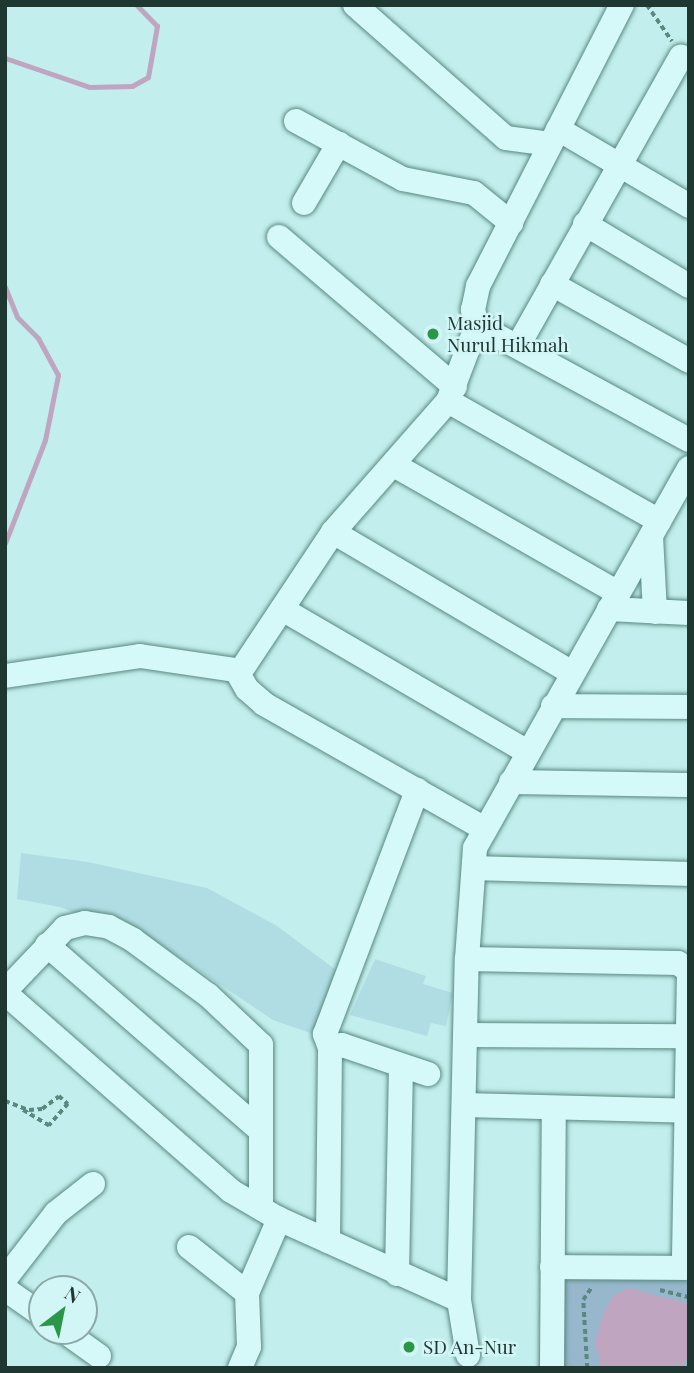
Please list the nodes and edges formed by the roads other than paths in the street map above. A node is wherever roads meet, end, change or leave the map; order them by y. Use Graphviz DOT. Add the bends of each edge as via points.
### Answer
graph roads {
  1 [pos="355,5"];
  2 [pos="622,5"];
  3 [pos="681,56"];
  4 [pos="296,121"];
  5 [pos="554,137"];
  6 [pos="339,143"];
  7 [pos="618,164"];
  8 [pos="687,201"];
  9 [pos="304,203"];
  10 [pos="511,223"];
  11 [pos="585,224"];
  12 [pos="279,237"];
  13 [pos="552,284"];
  14 [pos="689,286"];
  15 [pos="477,324"];
  16 [pos="519,344"];
  17 [pos="689,361"];
  18 [pos="451,394"];
  19 [pos="689,440"];
  20 [pos="394,465"];
  21 [pos="689,468"];
  22 [pos="655,528"];
  23 [pos="333,532"];
  24 [pos="614,601"];
  25 [pos="282,609"];
  26 [pos="655,612"];
  27 [pos="689,612"];
  28 [pos="240,672"];
  29 [pos="572,673"];
  30 [pos="5,676"];
  31 [pos="553,706"];
  32 [pos="689,707"];
  33 [pos="528,752"];
  34 [pos="511,782"];
  35 [pos="689,785"];
  36 [pos="417,789"];
  37 [pos="485,829"];
  38 [pos="474,867"];
  39 [pos="689,874"];
  40 [pos="47,945"];
  41 [pos="467,959"];
  42 [pos="5,992"];
  43 [pos="465,1035"];
  44 [pos="688,1036"];
  45 [pos="330,1048"];
  46 [pos="401,1066"];
  47 [pos="428,1074"];
  48 [pos="464,1105"];
  49 [pos="554,1108"];
  50 [pos="688,1111"];
  51 [pos="260,1130"];
  52 [pos="93,1184"];
  53 [pos="687,1210"];
  54 [pos="270,1214"];
  55 [pos="328,1241"];
  56 [pos="189,1247"];
  57 [pos="552,1267"];
  58 [pos="397,1274"];
  59 [pos="5,1279"];
  60 [pos="5,1289"];
  61 [pos="247,1293"];
  62 [pos="459,1300"];
  63 [pos="28,1305"];
  64 [pos="84,1345"];
  65 [pos="468,1355"];
  66 [pos="99,1356"];
  67 [pos="240,1368"];
  68 [pos="552,1368"];
  1 -- 5 [label="street" via="506,138"];
  2 -- 5 [label="street"];
  3 -- 7 [label="street"];
  4 -- 6 [label="street"];
  5 -- 7 [label="street"];
  5 -- 10 [label="street"];
  6 -- 9 [label="street"];
  6 -- 10 [label="street" via="403,179 474,193"];
  7 -- 8 [label="street"];
  7 -- 11 [label="street"];
  10 -- 15 [label="street" via="474,295"];
  11 -- 13 [label="street"];
  11 -- 14 [label="street"];
  12 -- 18 [label="street" via="407,341"];
  13 -- 16 [label="street"];
  13 -- 17 [label="street"];
  15 -- 16 [label="street"];
  15 -- 18 [label="street"];
  16 -- 19 [label="street"];
  18 -- 20 [label="street"];
  18 -- 22 [label="street"];
  20 -- 23 [label="street"];
  20 -- 24 [label="street"];
  21 -- 22 [label="street"];
  22 -- 24 [label="street"];
  22 -- 26 [label="street"];
  23 -- 25 [label="street"];
  23 -- 29 [label="street"];
  24 -- 26 [label="street"];
  24 -- 29 [label="street"];
  25 -- 28 [label="street"];
  25 -- 33 [label="street"];
  26 -- 27 [label="street"];
  28 -- 30 [label="street" via="200,662 140,656"];
  28 -- 36 [label="street" via="247,689 264,704"];
  29 -- 31 [label="street"];
  31 -- 32 [label="street"];
  31 -- 33 [label="street"];
  33 -- 34 [label="street"];
  34 -- 35 [label="street"];
  34 -- 37 [label="street"];
  36 -- 37 [label="street"];
  36 -- 45 [label="street" via="363,944 329,1022"];
  37 -- 38 [label="street" via="475,848"];
  38 -- 39 [label="street"];
  38 -- 41 [label="street"];
  40 -- 42 [label="street"];
  40 -- 51 [label="street"];
  40 -- 51 [label="street" via="65,928 97,924 155,953 208,995 261,1045"];
  41 -- 43 [label="street"];
  41 -- 44 [label="street" via="682,964 689,971"];
  42 -- 54 [label="street" via="222,1184"];
  43 -- 44 [label="street"];
  43 -- 48 [label="street"];
  44 -- 50 [label="street"];
  45 -- 46 [label="street" via="342,1045"];
  45 -- 55 [label="street"];
  46 -- 47 [label="street"];
  46 -- 58 [label="street"];
  48 -- 49 [label="street"];
  48 -- 62 [label="street"];
  49 -- 50 [label="street"];
  49 -- 57 [label="street"];
  50 -- 53 [label="street"];
  51 -- 54 [label="street"];
  52 -- 59 [label="street" via="56,1213"];
  53 -- 57 [label="street" via="684,1268"];
  54 -- 55 [label="street"];
  54 -- 61 [label="street"];
  55 -- 58 [label="street"];
  56 -- 61 [label="street"];
  57 -- 68 [label="street"];
  58 -- 62 [label="street"];
  60 -- 63 [label="street"];
  61 -- 67 [label="street" via="249,1347"];
  62 -- 65 [label="street"];
  64 -- 66 [label="street"];
}
